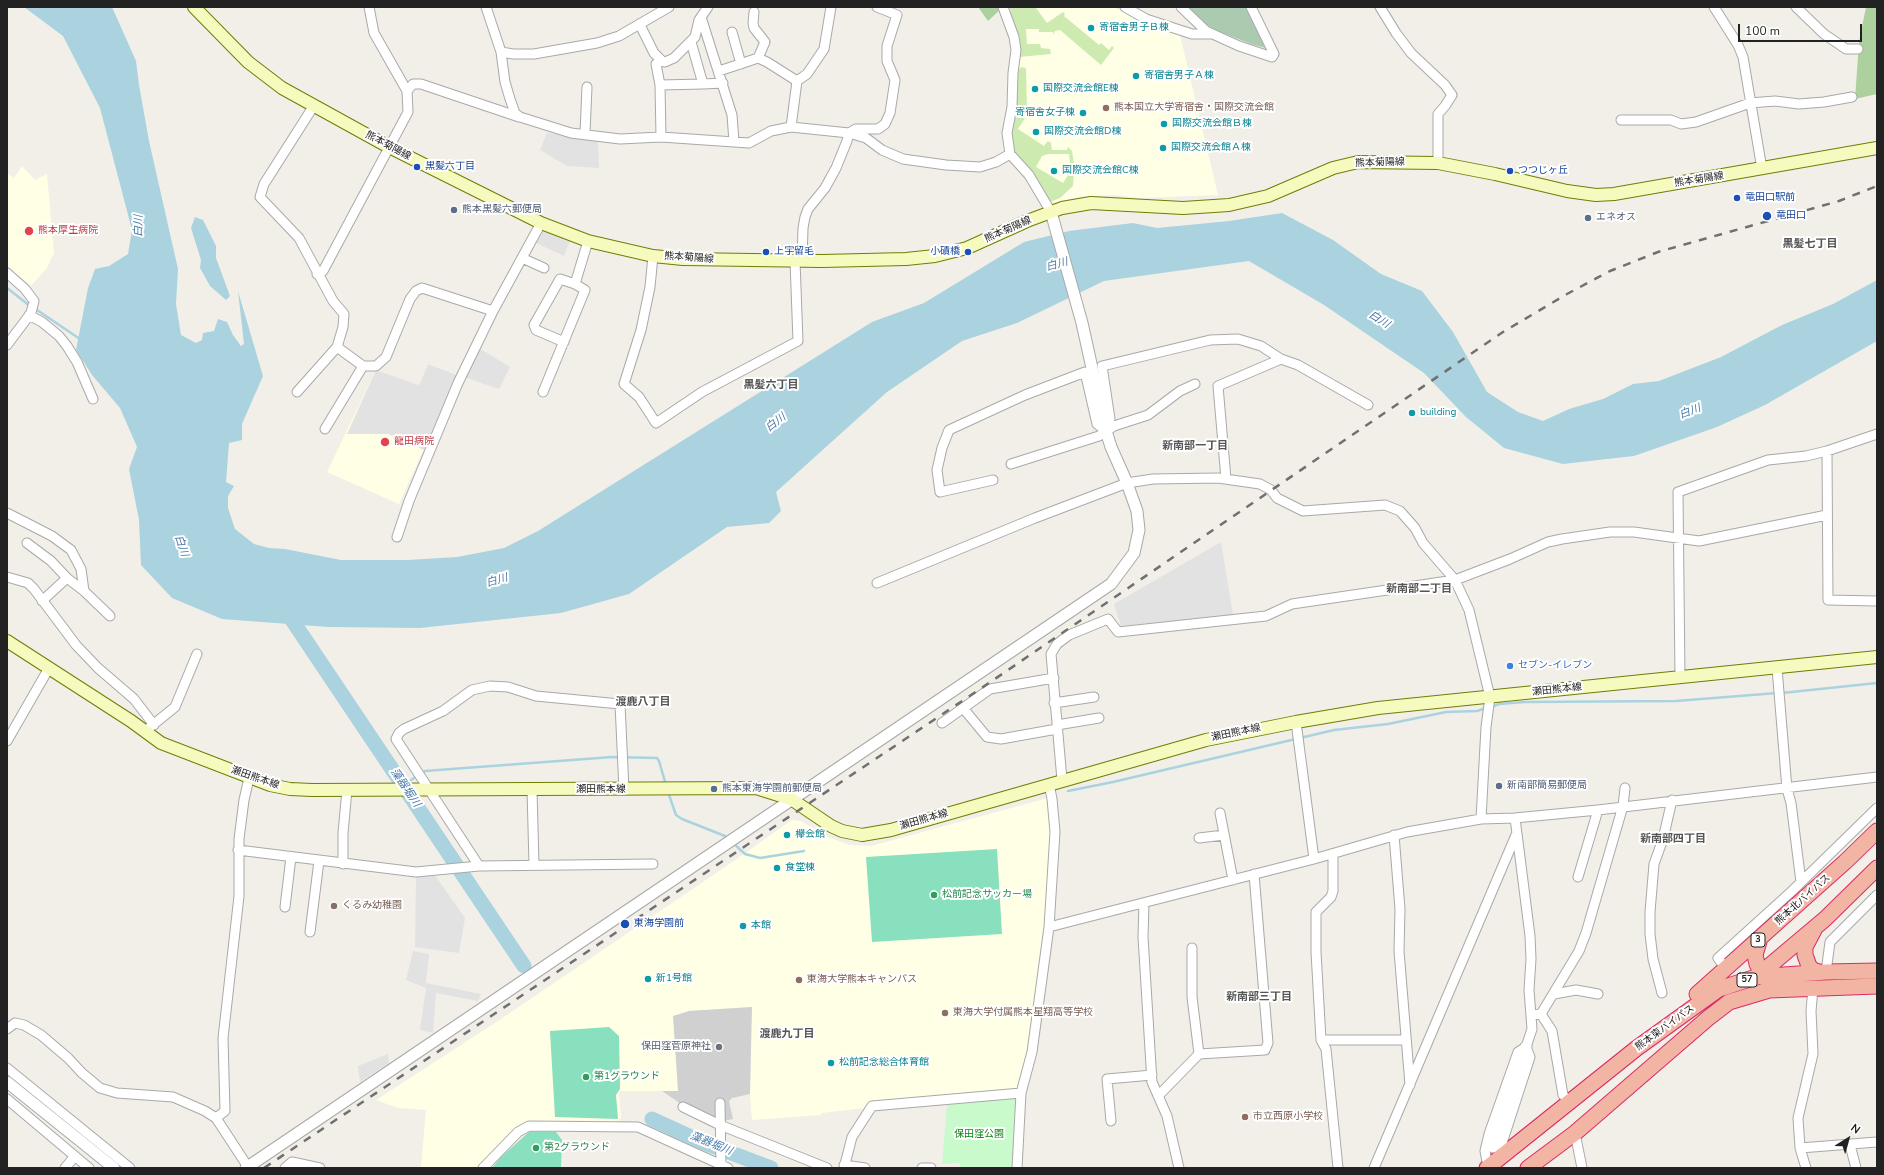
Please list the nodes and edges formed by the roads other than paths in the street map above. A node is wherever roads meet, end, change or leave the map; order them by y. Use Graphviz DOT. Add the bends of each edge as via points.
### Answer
graph roads {
  1 [pos="194,7"];
  2 [pos="369,7"];
  3 [pos="486,7"];
  4 [pos="669,7"];
  5 [pos="708,7"];
  6 [pos="832,7"];
  7 [pos="877,7"];
  8 [pos="1003,7"];
  9 [pos="1125,7"];
  10 [pos="1181,7"];
  11 [pos="1251,7"];
  12 [pos="1380,7"];
  13 [pos="1714,7"];
  14 [pos="1796,7"];
  15 [pos="754,12"];
  16 [pos="701,17"];
  17 [pos="641,24"];
  18 [pos="732,32"];
  19 [pos="1212,34"];
  20 [pos="691,42"];
  21 [pos="1858,48"];
  22 [pos="501,52"];
  23 [pos="758,58"];
  24 [pos="662,61"];
  25 [pos="741,64"];
  26 [pos="719,71"];
  27 [pos="797,81"];
  28 [pos="723,83"];
  29 [pos="703,84"];
  30 [pos="660,85"];
  31 [pos="587,87"];
  32 [pos="407,91"];
  33 [pos="1852,97"];
  34 [pos="1750,103"];
  35 [pos="313,107"];
  36 [pos="520,117"];
  37 [pos="1622,120"];
  38 [pos="790,127"];
  39 [pos="849,132"];
  40 [pos="585,133"];
  41 [pos="661,137"];
  42 [pos="734,142"];
  43 [pos="389,147"];
  44 [pos="1877,148"];
  45 [pos="1010,154"];
  46 [pos="1438,164"];
  47 [pos="1762,169"];
  48 [pos="1051,212"];
  49 [pos="541,223"];
  50 [pos="588,240"];
  51 [pos="653,256"];
  52 [pos="522,258"];
  53 [pos="798,261"];
  54 [pos="544,268"];
  55 [pos="7,273"];
  56 [pos="317,274"];
  57 [pos="575,284"];
  58 [pos="494,311"];
  59 [pos="30,314"];
  60 [pos="564,342"];
  61 [pos="7,345"];
  62 [pos="337,347"];
  63 [pos="1281,359"];
  64 [pos="363,366"];
  65 [pos="1195,384"];
  66 [pos="297,392"];
  67 [pos="543,392"];
  68 [pos="93,399"];
  69 [pos="1368,405"];
  70 [pos="325,429"];
  71 [pos="1106,431"];
  72 [pos="1877,434"];
  73 [pos="1827,451"];
  74 [pos="1011,464"];
  75 [pos="1226,479"];
  76 [pos="993,480"];
  77 [pos="1127,482"];
  78 [pos="7,513"];
  79 [pos="1827,515"];
  80 [pos="397,537"];
  81 [pos="1680,538"];
  82 [pos="27,543"];
  83 [pos="7,577"];
  84 [pos="67,578"];
  85 [pos="1455,580"];
  86 [pos="877,583"];
  87 [pos="84,591"];
  88 [pos="42,601"];
  89 [pos="1877,601"];
  90 [pos="110,616"];
  91 [pos="7,641"];
  92 [pos="197,654"];
  93 [pos="1877,657"];
  94 [pos="49,668"];
  95 [pos="1777,668"];
  96 [pos="1054,678"];
  97 [pos="1680,678"];
  98 [pos="1094,697"];
  99 [pos="1490,697"];
  100 [pos="1054,703"];
  101 [pos="963,708"];
  102 [pos="1099,718"];
  103 [pos="1296,722"];
  104 [pos="942,723"];
  105 [pos="1057,727"];
  106 [pos="149,728"];
  107 [pos="7,741"];
  108 [pos="1877,777"];
  109 [pos="249,778"];
  110 [pos="1062,780"];
  111 [pos="1049,784"];
  112 [pos="1625,788"];
  113 [pos="426,789"];
  114 [pos="1787,789"];
  115 [pos="347,790"];
  116 [pos="532,790"];
  117 [pos="624,790"];
  118 [pos="791,799"];
  119 [pos="1672,800"];
  120 [pos="1622,806"];
  121 [pos="1877,808"];
  122 [pos="1598,810"];
  123 [pos="1220,813"];
  124 [pos="1515,818"];
  125 [pos="1481,819"];
  126 [pos="1877,831"];
  127 [pos="1224,835"];
  128 [pos="1394,835"];
  129 [pos="1516,835"];
  130 [pos="1199,838"];
  131 [pos="238,850"];
  132 [pos="1333,854"];
  133 [pos="291,857"];
  134 [pos="1314,859"];
  135 [pos="319,861"];
  136 [pos="343,864"];
  137 [pos="653,864"];
  138 [pos="534,865"];
  139 [pos="479,866"];
  140 [pos="1877,868"];
  141 [pos="1254,874"];
  142 [pos="1578,877"];
  143 [pos="1233,880"];
  144 [pos="1801,882"];
  145 [pos="1877,895"];
  146 [pos="1144,903"];
  147 [pos="285,907"];
  148 [pos="1818,924"];
  149 [pos="1049,927"];
  150 [pos="310,932"];
  151 [pos="1760,938"];
  152 [pos="1192,948"];
  153 [pos="1726,969"];
  154 [pos="1877,971"];
  155 [pos="1822,972"];
  156 [pos="1761,975"];
  157 [pos="1877,986"];
  158 [pos="1813,988"];
  159 [pos="1792,989"];
  160 [pos="1662,993"];
  161 [pos="1554,994"];
  162 [pos="1598,994"];
  163 [pos="1729,1002"];
  164 [pos="1541,1014"];
  165 [pos="1531,1015"];
  166 [pos="7,1029"];
  167 [pos="1321,1040"];
  168 [pos="1406,1040"];
  169 [pos="1526,1047"];
  170 [pos="1637,1048"];
  171 [pos="1199,1054"];
  172 [pos="7,1068"];
  173 [pos="1152,1075"];
  174 [pos="7,1082"];
  175 [pos="1410,1086"];
  176 [pos="1021,1093"];
  177 [pos="1158,1096"];
  178 [pos="7,1099"];
  179 [pos="720,1102"];
  180 [pos="1570,1102"];
  181 [pos="683,1107"];
  182 [pos="216,1118"];
  183 [pos="1111,1121"];
  184 [pos="720,1126"];
  185 [pos="1575,1133"];
  186 [pos="1877,1142"];
  187 [pos="1850,1145"];
  188 [pos="1800,1148"];
  189 [pos="1498,1151"];
  190 [pos="75,1156"];
  191 [pos="723,1165"];
  192 [pos="247,1167"];
  193 [pos="844,1167"];
  194 [pos="65,1168"];
  195 [pos="89,1168"];
  196 [pos="114,1168"];
  197 [pos="130,1168"];
  198 [pos="285,1168"];
  199 [pos="320,1168"];
  200 [pos="483,1168"];
  201 [pos="827,1168"];
  202 [pos="865,1168"];
  203 [pos="922,1168"];
  204 [pos="931,1168"];
  205 [pos="1017,1168"];
  206 [pos="1179,1168"];
  207 [pos="1338,1168"];
  208 [pos="1374,1168"];
  209 [pos="1488,1168"];
  210 [pos="1528,1168"];
  211 [pos="1582,1168"];
  212 [pos="1806,1168"];
  213 [pos="1856,1168"];
  1 -- 35 [label="main road, 熊本菊陽線" via="248,62 282,88"];
  2 -- 32 [label="street" via="371,24 377,39"];
  3 -- 22 [label="street"];
  4 -- 17 [label="street"];
  5 -- 16 [label="street"];
  6 -- 27 [label="street" via="824,49 807,74"];
  7 -- 39 [label="street" via="898,16 887,46 887,62 895,80 890,113 885,124 878,129 856,129"];
  8 -- 45 [label="street" via="1016,50 1012,107 1007,133"];
  9 -- 19 [label="street" via="1146,19 1192,34"];
  10 -- 19 [label="street"];
  11 -- 19 [label="street" via="1274,54 1272,57"];
  12 -- 46 [label="street" via="1403,43 1452,95 1438,114"];
  13 -- 34 [label="street" via="1743,57"];
  14 -- 21 [label="street" via="1824,34 1846,49"];
  15 -- 23 [label="street" via="754,28 765,42"];
  16 -- 20 [label="street"];
  16 -- 26 [label="street"];
  17 -- 22 [label="street" via="619,36 597,43 534,54"];
  17 -- 24 [label="street" via="652,50"];
  18 -- 25 [label="street"];
  20 -- 24 [label="street" via="670,61"];
  20 -- 29 [label="street"];
  22 -- 36 [label="street" via="505,82 515,113"];
  23 -- 25 [label="street"];
  23 -- 27 [label="street"];
  24 -- 30 [label="street" via="656,64"];
  25 -- 26 [label="street"];
  26 -- 28 [label="street"];
  27 -- 38 [label="street"];
  28 -- 29 [label="street"];
  28 -- 42 [label="street" via="732,115"];
  29 -- 30 [label="street"];
  30 -- 41 [label="street"];
  31 -- 40 [label="street"];
  32 -- 36 [label="street" via="413,84 421,84"];
  32 -- 43 [label="street" via="408,112"];
  33 -- 34 [label="street" via="1799,104"];
  34 -- 37 [label="street" via="1696,122 1681,124 1671,120"];
  34 -- 47 [label="street"];
  35 -- 43 [label="main road, 熊本菊陽線"];
  35 -- 56 [label="street" via="264,184 260,197 299,238"];
  36 -- 40 [label="street" via="571,133"];
  38 -- 39 [label="street"];
  38 -- 42 [label="street" via="771,131 749,143"];
  39 -- 45 [label="street" via="866,138 882,150 912,160 980,167"];
  39 -- 53 [label="street" via="836,168 825,188 808,209"];
  40 -- 41 [label="street" via="620,139"];
  41 -- 42 [label="street"];
  43 -- 49 [label="main road, 熊本菊陽線"];
  43 -- 56 [label="street" via="323,271"];
  44 -- 47 [label="main road, 熊本菊陽線"];
  45 -- 48 [label="street" via="1029,175"];
  46 -- 47 [label="main road, 熊本菊陽線" via="1596,195"];
  46 -- 48 [label="main road, 熊本菊陽線" via="1358,162 1333,168 1268,196 1229,205 1183,208 1091,203"];
  48 -- 53 [label="main road, 熊本菊陽線" via="966,248 935,256"];
  48 -- 71 [label="street" via="1082,323"];
  49 -- 50 [label="main road, 熊本菊陽線"];
  49 -- 52 [label="street"];
  50 -- 51 [label="main road, 熊本菊陽線"];
  50 -- 57 [label="street"];
  51 -- 53 [label="main road, 熊本菊陽線"];
  51 -- 53 [label="street" via="650,287 641,330 624,384 639,396 656,423 702,392 798,340"];
  52 -- 54 [label="street"];
  52 -- 58 [label="street"];
  55 -- 59 [label="street" via="34,301"];
  56 -- 62 [label="street" via="344,314"];
  57 -- 60 [label="street" via="585,290"];
  57 -- 60 [label="street" via="560,278 534,325 536,330"];
  58 -- 64 [label="street" via="422,288 410,299 386,357 376,366"];
  58 -- 80 [label="street" via="458,383 408,501"];
  59 -- 61 [label="street"];
  59 -- 68 [label="street" via="59,336 67,346"];
  60 -- 67 [label="street"];
  62 -- 64 [label="street"];
  62 -- 66 [label="street"];
  63 -- 69 [label="street" via="1298,365"];
  63 -- 71 [label="street" via="1261,346 1238,339 1210,340 1102,366 1110,419"];
  63 -- 75 [label="street" via="1218,386"];
  64 -- 70 [label="street"];
  65 -- 71 [label="street" via="1180,391 1148,415"];
  71 -- 74 [label="street" via="1099,436"];
  71 -- 76 [label="street" via="1097,424 1085,372 1025,395 949,430 937,470 940,492"];
  71 -- 77 [label="street"];
  72 -- 73 [label="street"];
  73 -- 79 [label="street"];
  73 -- 81 [label="street" via="1768,460 1678,492"];
  75 -- 77 [label="street" via="1168,478"];
  75 -- 85 [label="street" via="1260,484 1271,490 1277,498 1303,512 1385,505 1400,511"];
  77 -- 86 [label="street"];
  77 -- 118 [label="street" via="1137,511 1139,530 1134,553 1111,584"];
  78 -- 87 [label="street" via="52,536 70,550 81,569"];
  79 -- 81 [label="street" via="1699,541"];
  79 -- 89 [label="street" via="1828,600"];
  81 -- 85 [label="street" via="1634,532 1610,532 1555,541"];
  81 -- 97 [label="street"];
  82 -- 84 [label="street" via="51,561"];
  83 -- 88 [label="street" via="28,583"];
  84 -- 87 [label="street"];
  84 -- 88 [label="street"];
  85 -- 96 [label="street" via="1292,604 1259,617 1118,632 1108,619 1069,635 1057,644 1051,654"];
  85 -- 99 [label="street" via="1469,610"];
  87 -- 90 [label="street"];
  88 -- 106 [label="street" via="76,645 134,700"];
  91 -- 94 [label="main road, 瀬田熊本線"];
  92 -- 106 [label="street" via="175,707"];
  93 -- 95 [label="main road, 瀬田熊本線"];
  94 -- 106 [label="main road, 瀬田熊本線"];
  94 -- 107 [label="street"];
  95 -- 97 [label="main road, 瀬田熊本線"];
  95 -- 114 [label="street"];
  96 -- 100 [label="street"];
  96 -- 101 [label="street" via="990,689"];
  97 -- 99 [label="main road, 瀬田熊本線"];
  98 -- 100 [label="street"];
  99 -- 103 [label="main road, 瀬田熊本線" via="1378,708"];
  99 -- 125 [label="street"];
  100 -- 105 [label="street"];
  101 -- 104 [label="street"];
  101 -- 105 [label="street" via="987,737 1001,739"];
  102 -- 105 [label="street"];
  103 -- 110 [label="main road, 瀬田熊本線" via="1206,740"];
  103 -- 134 [label="street"];
  105 -- 110 [label="street"];
  106 -- 109 [label="main road, 瀬田熊本線" via="161,743"];
  108 -- 114 [label="street"];
  109 -- 115 [label="main road, 瀬田熊本線" via="290,789"];
  109 -- 131 [label="street"];
  110 -- 111 [label="main road, 瀬田熊本線"];
  111 -- 118 [label="main road, 瀬田熊本線" via="891,830 862,834 842,831 831,826"];
  111 -- 149 [label="street" via="1055,832"];
  112 -- 120 [label="street"];
  113 -- 115 [label="main road, 瀬田熊本線"];
  113 -- 116 [label="main road, 瀬田熊本線"];
  113 -- 117 [label="street" via="396,739 398,733 443,711 472,690 490,686 508,687 536,696 620,704"];
  113 -- 139 [label="street"];
  114 -- 119 [label="street"];
  114 -- 144 [label="street"];
  115 -- 136 [label="street"];
  116 -- 117 [label="main road, 瀬田熊本線"];
  116 -- 138 [label="street"];
  117 -- 118 [label="main road, 瀬田熊本線" via="756,788"];
  118 -- 192 [label="street"];
  119 -- 120 [label="street"];
  119 -- 160 [label="street" via="1654,864 1650,912 1653,959"];
  120 -- 122 [label="street"];
  120 -- 161 [label="street" via="1586,933 1571,966"];
  121 -- 144 [label="street"];
  122 -- 124 [label="street"];
  122 -- 142 [label="street"];
  123 -- 127 [label="street"];
  124 -- 125 [label="street"];
  124 -- 129 [label="street"];
  125 -- 128 [label="street"];
  126 -- 151 [label="highway, 熊本北バイパス / 3"];
  127 -- 130 [label="street"];
  127 -- 143 [label="street"];
  128 -- 132 [label="street"];
  128 -- 168 [label="street"];
  129 -- 165 [label="street" via="1532,959 1529,990"];
  129 -- 175 [label="street"];
  131 -- 133 [label="street"];
  131 -- 182 [label="street" via="239,896 223,1038 226,1111"];
  132 -- 134 [label="street"];
  132 -- 167 [label="street" via="1333,891 1331,897 1316,912"];
  133 -- 135 [label="street"];
  133 -- 147 [label="street"];
  134 -- 141 [label="street"];
  135 -- 136 [label="street"];
  135 -- 150 [label="street"];
  136 -- 139 [label="street" via="416,872"];
  137 -- 138 [label="street"];
  138 -- 139 [label="street"];
  140 -- 148 [label="highway"];
  141 -- 143 [label="street"];
  141 -- 171 [label="street" via="1268,1043 1265,1050"];
  143 -- 146 [label="street"];
  144 -- 153 [label="street" via="1718,958"];
  145 -- 155 [label="street" via="1830,942"];
  146 -- 149 [label="street"];
  146 -- 173 [label="street"];
  148 -- 155 [label="highway" via="1805,947 1805,955 1808,966"];
  148 -- 156 [label="highway"];
  149 -- 176 [label="street" via="1032,1052"];
  151 -- 153 [label="highway, 熊本北バイパス / 3"];
  151 -- 156 [label="highway" via="1755,955"];
  152 -- 171 [label="street" via="1192,997"];
  153 -- 170 [label="highway, 熊本北バイパス / 3"];
  154 -- 155 [label="highway, 熊本東バイパス / 57"];
  155 -- 156 [label="highway, 熊本東バイパス / 57"];
  156 -- 159 [label="highway" via="1777,985"];
  156 -- 163 [label="highway"];
  156 -- 170 [label="highway, 熊本東バイパス / 57" via="1718,989"];
  157 -- 158 [label="highway, 熊本東バイパス / 57"];
  158 -- 159 [label="highway, 熊本東バイパス / 57"];
  158 -- 188 [label="street" via="1813,1054 1798,1118"];
  159 -- 163 [label="highway, 熊本東バイパス / 57" via="1769,990"];
  161 -- 162 [label="street" via="1576,990"];
  161 -- 164 [label="street"];
  163 -- 185 [label="highway, 熊本東バイパス / 57"];
  164 -- 165 [label="street"];
  164 -- 180 [label="street" via="1552,1032 1563,1095"];
  165 -- 169 [label="street" via="1532,1028"];
  166 -- 182 [label="street" via="15,1023 41,1035 100,1088 117,1093 172,1096"];
  167 -- 168 [label="street"];
  167 -- 207 [label="street" via="1326,1049"];
  168 -- 175 [label="street"];
  169 -- 189 [label="street"];
  169 -- 209 [label="street" via="1518,1052 1489,1134 1485,1151"];
  170 -- 180 [label="highway, 熊本東バイパス / 57"];
  171 -- 177 [label="street"];
  172 -- 197 [label="street"];
  173 -- 177 [label="street"];
  173 -- 183 [label="street" via="1107,1080"];
  174 -- 196 [label="street"];
  175 -- 208 [label="street"];
  176 -- 193 [label="street" via="872,1106 852,1137"];
  176 -- 205 [label="street"];
  177 -- 206 [label="street" via="1167,1116"];
  178 -- 190 [label="street"];
  179 -- 184 [label="street"];
  180 -- 189 [label="highway, 熊本東バイパス / 57"];
  181 -- 184 [label="street"];
  182 -- 192 [label="street"];
  184 -- 191 [label="street"];
  184 -- 201 [label="street"];
  185 -- 210 [label="highway, 熊本東バイパス / 57"];
  185 -- 211 [label="street"];
  186 -- 187 [label="street"];
  187 -- 188 [label="street"];
  187 -- 213 [label="street"];
  188 -- 212 [label="street"];
  189 -- 209 [label="highway, 熊本東バイパス / 57"];
  190 -- 194 [label="street"];
  190 -- 195 [label="street"];
  191 -- 200 [label="street" via="638,1127 529,1126 518,1132"];
  193 -- 202 [label="street"];
  198 -- 199 [label="street" via="292,1162"];
  203 -- 204 [label="street"];
}
